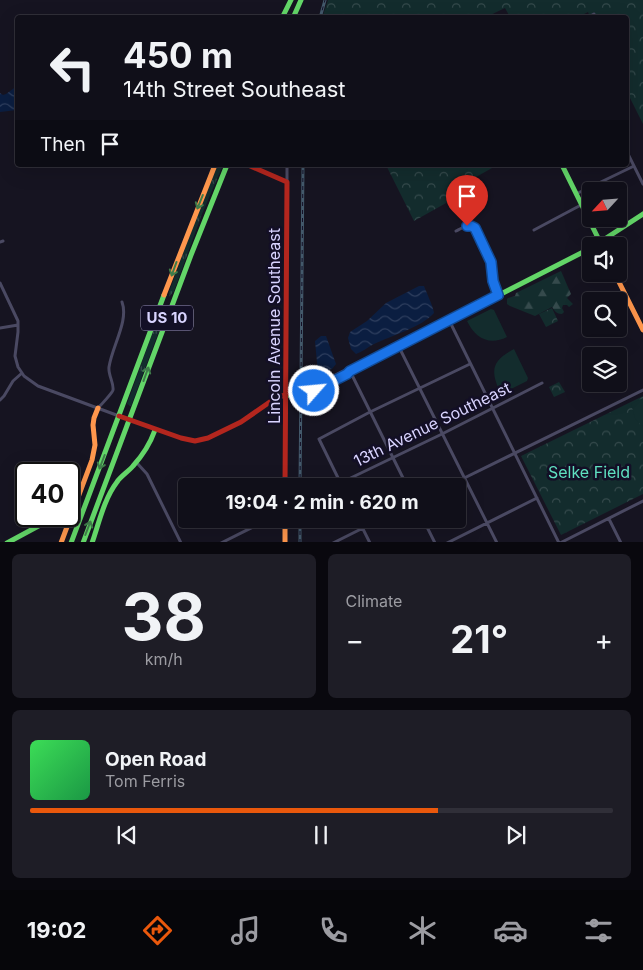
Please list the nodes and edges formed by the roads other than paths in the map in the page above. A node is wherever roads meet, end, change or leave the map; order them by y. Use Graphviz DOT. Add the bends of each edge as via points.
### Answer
graph roads {
  1 [pos="290,0"];
  2 [pos="301,0"];
  3 [pos="283,15"];
  4 [pos="294,15"];
  5 [pos="629,156"];
  6 [pos="634,166"];
  7 [pos="215,167"];
  8 [pos="226,167"];
  9 [pos="253,167"];
  10 [pos="287,167"];
  11 [pos="563,167"];
  12 [pos="287,182"];
  13 [pos="643,184"];
  14 [pos="576,194"];
  15 [pos="582,205"];
  16 [pos="643,214"];
  17 [pos="534,230"];
  18 [pos="456,231"];
  19 [pos="611,237"];
  20 [pos="582,253"];
  21 [pos="620,282"];
  22 [pos="0,283"];
  23 [pos="498,295"];
  24 [pos="122,302"];
  25 [pos="449,320"];
  26 [pos="18,325"];
  27 [pos="0,328"];
  28 [pos="643,330"];
  29 [pos="399,347"];
  30 [pos="470,364"];
  31 [pos="350,371"];
  32 [pos="22,373"];
  33 [pos="542,383"];
  34 [pos="420,389"];
  35 [pos="643,390"];
  36 [pos="286,394"];
  37 [pos="0,400"];
  38 [pos="98,408"];
  39 [pos="492,408"];
  40 [pos="370,412"];
  41 [pos="119,416"];
  42 [pos="129,420"];
  43 [pos="155,430"];
  44 [pos="442,434"];
  45 [pos="514,453"];
  46 [pos="393,458"];
  47 [pos="137,463"];
  48 [pos="286,478"];
  49 [pos="338,478"];
  50 [pos="354,478"];
  51 [pos="403,478"];
  52 [pos="464,478"];
  53 [pos="466,482"];
  54 [pos="80,489"];
  55 [pos="537,498"];
  56 [pos="643,501"];
  57 [pos="609,518"];
  58 [pos="487,523"];
  59 [pos="35,527"];
  60 [pos="66,527"];
  61 [pos="250,528"];
  62 [pos="285,528"];
  63 [pos="363,528"];
  64 [pos="428,528"];
  65 [pos="6,542"];
  66 [pos="61,542"];
  67 [pos="71,542"];
  68 [pos="83,542"];
  69 [pos="92,542"];
  70 [pos="181,542"];
  71 [pos="221,542"];
  72 [pos="285,542"];
  73 [pos="333,542"];
  74 [pos="370,542"];
  75 [pos="435,542"];
  76 [pos="447,542"];
  77 [pos="496,542"];
  78 [pos="560,542"];
  79 [pos="621,542"];
  1 -- 3 [label="main road"];
  2 -- 4 [label="main road"];
  5 -- 6 [label="street"];
  6 -- 13 [label="street"];
  6 -- 14 [label="street"];
  7 -- 41 [label="main road, US 10, one-way"];
  42 -- 8 [label="main road, US 10, one-way"];
  9 -- 12 [label="main road"];
  10 -- 12 [label="street, Lincoln Avenue Southeast"];
  11 -- 14 [label="main road"];
  12 -- 36 [label="main road, Lincoln Avenue Southeast"];
  14 -- 15 [label="main road"];
  15 -- 17 [label="street"];
  16 -- 19 [label="main road"];
  18 -- 23 [label="street" via="467,226 475,228 491,262"];
  20 -- 23 [label="main road"];
  21 -- 28 [label="main road"];
  22 -- 26 [label="street"];
  23 -- 25 [label="main road"];
  24 -- 38 [label="street" via="124,320 109,366 113,390"];
  25 -- 29 [label="main road"];
  25 -- 30 [label="street"];
  26 -- 27 [label="street"];
  26 -- 32 [label="street" via="15,356"];
  29 -- 31 [label="main road"];
  29 -- 34 [label="street"];
  30 -- 34 [label="street"];
  30 -- 39 [label="street"];
  31 -- 36 [label="main road" via="312,388"];
  31 -- 40 [label="street"];
  32 -- 37 [label="street"];
  32 -- 38 [label="street" via="38,386"];
  33 -- 39 [label="street, 13th Avenue Southeast"];
  34 -- 40 [label="street"];
  34 -- 44 [label="street"];
  35 -- 45 [label="street"];
  36 -- 43 [label="main road" via="241,422 202,440 188,440"];
  36 -- 48 [label="main road, Lincoln Avenue Southeast"];
  38 -- 41 [label="street"];
  38 -- 54 [label="main road" via="93,425 95,445 92,460"];
  39 -- 44 [label="street, 13th Avenue Southeast"];
  39 -- 45 [label="street"];
  40 -- 46 [label="street"];
  40 -- 49 [label="street" via="318,439"];
  41 -- 42 [label="main road"];
  41 -- 67 [label="main road, US 10, one-way"];
  42 -- 43 [label="main road"];
  68 -- 42 [label="main road, US 10, one-way"];
  43 -- 47 [label="main road"];
  44 -- 46 [label="street, 13th Avenue Southeast"];
  44 -- 52 [label="street"];
  45 -- 52 [label="street"];
  45 -- 55 [label="street"];
  46 -- 50 [label="street, 13th Avenue Southeast"];
  46 -- 51 [label="street"];
  47 -- 69 [label="main road" via="117,482"];
  47 -- 70 [label="street" via="147,474"];
  53 -- 58 [label="street"];
  55 -- 58 [label="street"];
  55 -- 78 [label="street"];
  56 -- 57 [label="street"];
  57 -- 78 [label="street"];
  57 -- 79 [label="street"];
  58 -- 76 [label="street"];
  58 -- 77 [label="street"];
  59 -- 65 [label="main road"];
  60 -- 66 [label="main road"];
  61 -- 71 [label="street"];
  62 -- 72 [label="main road"];
  63 -- 73 [label="street"];
  63 -- 74 [label="street"];
  64 -- 75 [label="street"];
}
